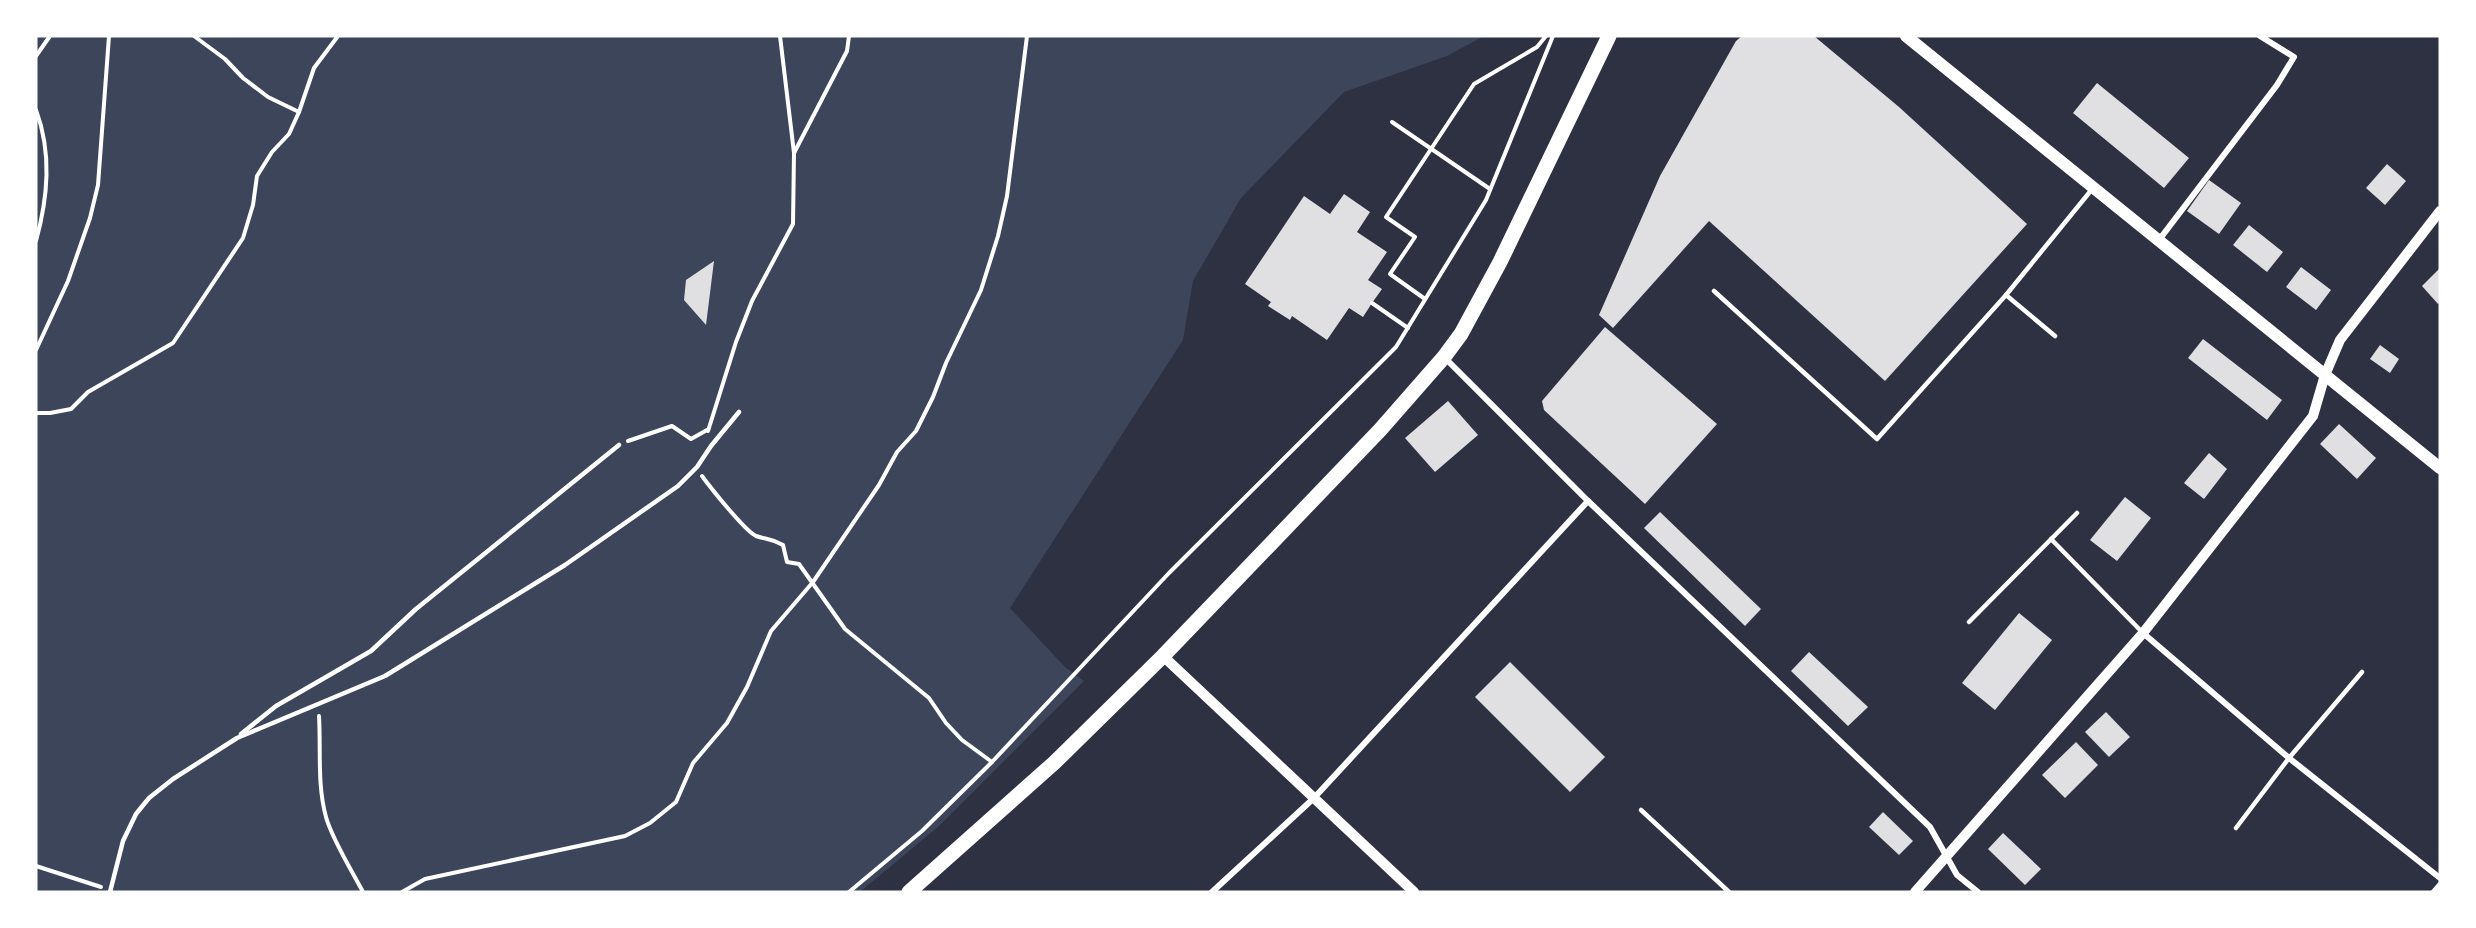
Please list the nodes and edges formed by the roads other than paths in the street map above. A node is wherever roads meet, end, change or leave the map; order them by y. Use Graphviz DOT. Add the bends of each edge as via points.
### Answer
graph roads {
  1 [pos="1609,36"];
  2 [pos="1906,36"];
  3 [pos="2260,36"];
  4 [pos="2094,187"];
  5 [pos="2440,211"];
  6 [pos="2159,240"];
  7 [pos="1714,291"];
  8 [pos="2006,295"];
  9 [pos="2055,336"];
  10 [pos="1444,357"];
  11 [pos="2325,375"];
  12 [pos="739,412"];
  13 [pos="619,445"];
  14 [pos="2440,468"];
  15 [pos="1588,501"];
  16 [pos="2076,513"];
  17 [pos="2051,539"];
  18 [pos="1969,622"];
  19 [pos="2143,633"];
  20 [pos="1163,656"];
  21 [pos="2362,672"];
  22 [pos="237,738"];
  23 [pos="2289,758"];
  24 [pos="1314,798"];
  25 [pos="1641,810"];
  26 [pos="2236,828"];
  27 [pos="1946,856"];
  28 [pos="2440,878"];
  29 [pos="2440,885"];
  30 [pos="110,891"];
  31 [pos="909,892"];
  32 [pos="1212,892"];
  33 [pos="1414,892"];
  34 [pos="1729,892"];
  35 [pos="1915,892"];
  36 [pos="1978,892"];
  37 [pos="2434,892"];
  1 -- 10 [label="main road" via="1500,262"];
  2 -- 4 [label="main road"];
  3 -- 6 [label="street" via="2294,57"];
  4 -- 6 [label="main road"];
  4 -- 8 [label="lane"];
  5 -- 11 [label="street" via="2340,340"];
  6 -- 11 [label="main road"];
  7 -- 8 [label="lane" via="1877,439"];
  8 -- 9 [label="lane"];
  10 -- 15 [label="street"];
  10 -- 20 [label="main road" via="1380,430"];
  11 -- 14 [label="main road"];
  11 -- 19 [label="street" via="2313,416"];
  12 -- 22 [label="lane" via="678,486 565,565 385,676"];
  13 -- 22 [label="lane" via="416,609 371,651 276,706"];
  15 -- 24 [label="street"];
  15 -- 27 [label="street" via="1930,827"];
  16 -- 17 [label="lane"];
  17 -- 18 [label="lane"];
  17 -- 19 [label="lane"];
  19 -- 23 [label="street"];
  19 -- 27 [label="street"];
  20 -- 24 [label="street"];
  20 -- 31 [label="main road" via="1054,764"];
  21 -- 23 [label="lane"];
  22 -- 30 [label="lane" via="149,798 123,841"];
  23 -- 26 [label="lane"];
  23 -- 28 [label="street"];
  24 -- 32 [label="street"];
  24 -- 33 [label="street"];
  25 -- 34 [label="lane"];
  27 -- 35 [label="street"];
  27 -- 36 [label="street" via="1957,875"];
  29 -- 37 [label="street"];
}
